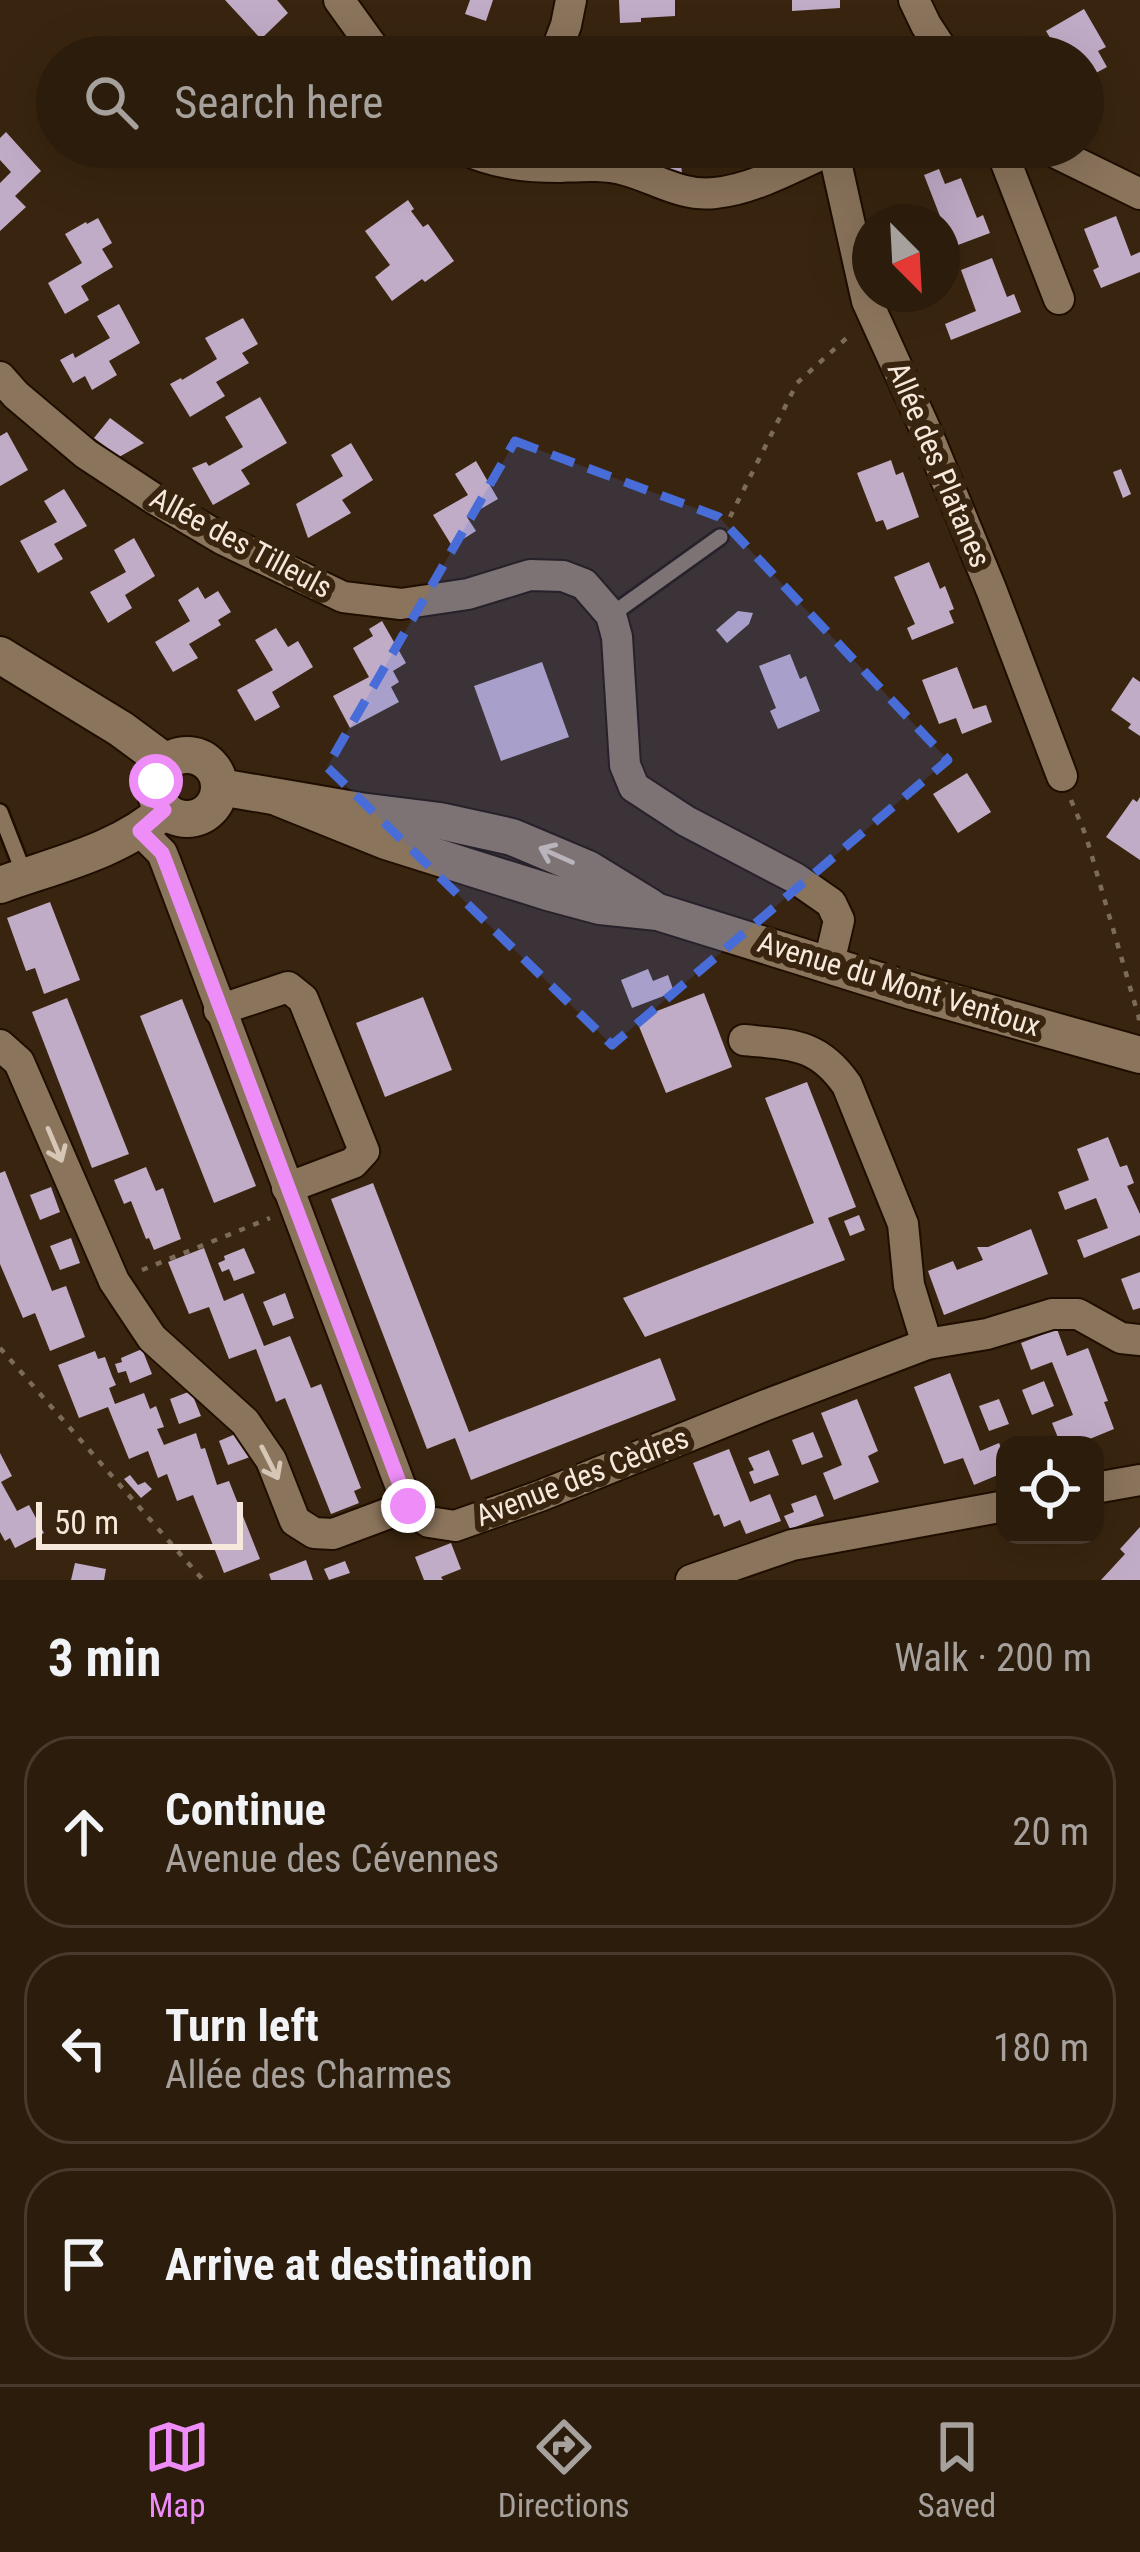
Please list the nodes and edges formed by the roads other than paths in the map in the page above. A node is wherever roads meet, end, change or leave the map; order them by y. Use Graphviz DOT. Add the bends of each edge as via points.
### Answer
graph roads {
  1 [pos="339,0"];
  2 [pos="571,0"];
  3 [pos="914,0"];
  4 [pos="365,36"];
  5 [pos="562,36"];
  6 [pos="933,36"];
  7 [pos="616,168"];
  8 [pos="789,168"];
  9 [pos="840,168"];
  10 [pos="1008,168"];
  11 [pos="1087,168"];
  12 [pos="1140,194"];
  13 [pos="1059,299"];
  14 [pos="0,376"];
  15 [pos="720,537"];
  16 [pos="611,615"];
  17 [pos="0,655"];
  18 [pos="167,763"];
  19 [pos="1062,776"];
  20 [pos="220,787"];
  21 [pos="0,812"];
  22 [pos="152,821"];
  23 [pos="13,880"];
  24 [pos="829,964"];
  25 [pos="219,1010"];
  26 [pos="744,1040"];
  27 [pos="0,1045"];
  28 [pos="1135,1054"];
  29 [pos="291,1198"];
  30 [pos="1140,1340"];
  31 [pos="927,1344"];
  32 [pos="1140,1480"];
  33 [pos="1104,1486"];
  34 [pos="408,1506"];
  35 [pos="996,1508"];
  36 [pos="691,1580"];
  1 -- 4 [label="street"];
  2 -- 5 [label="street"];
  3 -- 6 [label="street"];
  7 -- 8 [label="street" via="709,194"];
  9 -- 19 [label="street, Allée des Platanes" via="873,314"];
  10 -- 13 [label="street"];
  11 -- 12 [label="street"];
  14 -- 16 [label="street, Allée des Tilleuls" via="86,454 153,498 343,597 401,604 530,575 563,576 584,584"];
  15 -- 16 [label="lane"];
  16 -- 24 [label="street" via="634,788 831,903 839,920"];
  17 -- 18 [label="street"];
  18 -- 20 [label="street" via="196,757 213,768"];
  18 -- 22 [label="street"];
  20 -- 22 [label="street" via="213,807 195,819"];
  20 -- 24 [label="street, Avenue du Mont Ventoux" via="279,798 548,892 658,912"];
  21 -- 23 [label="lane"];
  22 -- 23 [label="street"];
  22 -- 25 [label="street"];
  24 -- 28 [label="street, Avenue du Mont Ventoux"];
  25 -- 29 [label="street"];
  25 -- 29 [label="street" via="288,987 303,999 364,1151"];
  26 -- 31 [label="street" via="801,1045 847,1085 903,1224 909,1285"];
  27 -- 34 [label="street, one-way" via="19,1062 114,1281 152,1338 245,1422 271,1460 295,1521 333,1534"];
  29 -- 34 [label="street"];
  30 -- 31 [label="street, Avenue des Cèdres" via="1078,1314 1052,1314"];
  31 -- 34 [label="street, Avenue des Cèdres" via="455,1526 429,1522"];
  32 -- 33 [label="street"];
  35 -- 36 [label="street" via="792,1545"];
}
